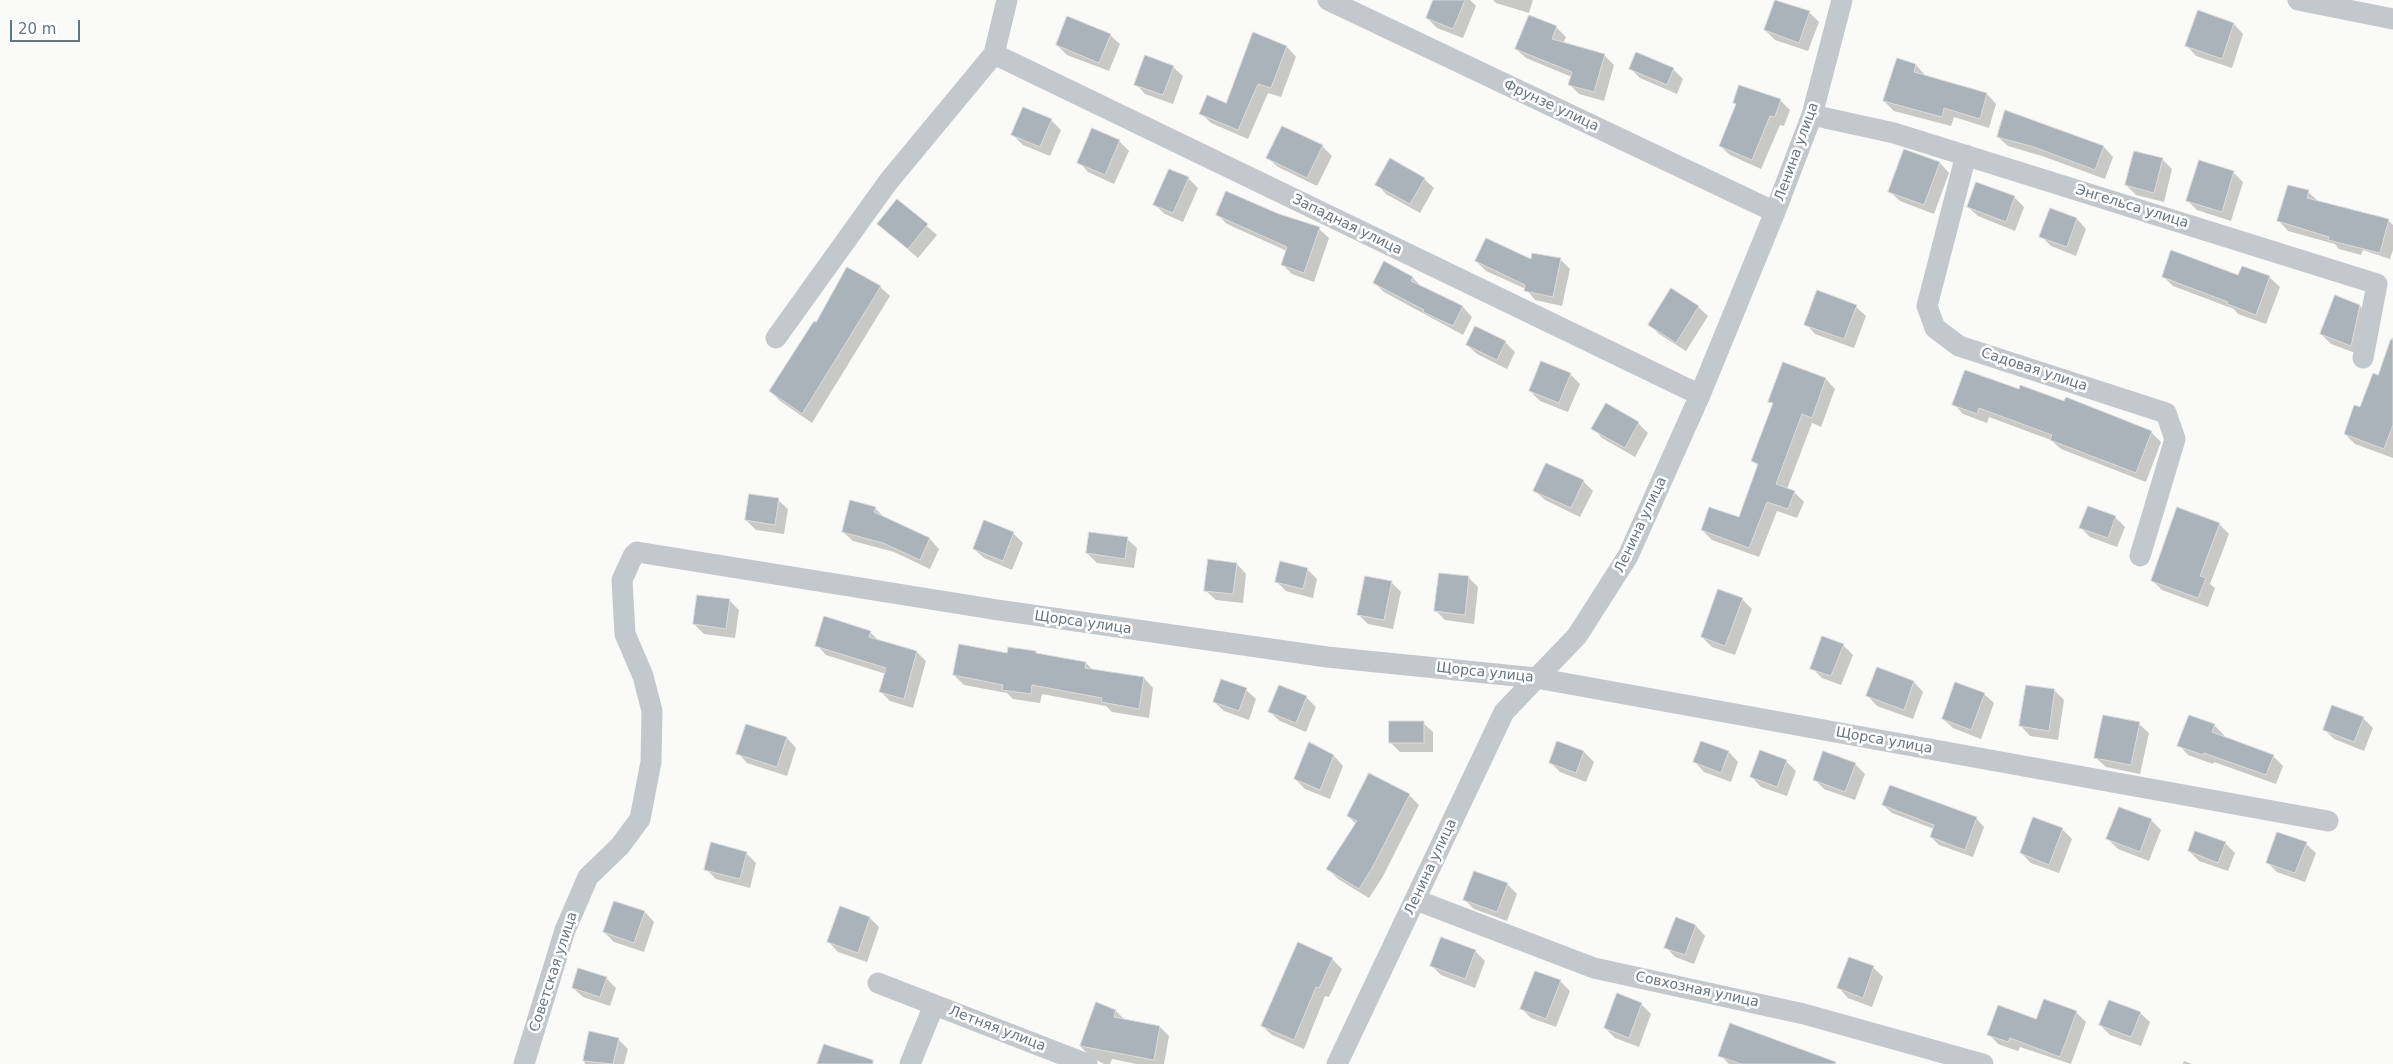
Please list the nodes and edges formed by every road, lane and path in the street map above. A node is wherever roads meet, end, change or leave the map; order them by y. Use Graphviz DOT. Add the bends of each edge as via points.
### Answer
graph roads {
  1 [pos="1007,0"];
  2 [pos="1328,0"];
  3 [pos="1842,0"];
  4 [pos="2298,0"];
  5 [pos="2393,18"];
  6 [pos="994,54"];
  7 [pos="1812,115"];
  8 [pos="1966,155"];
  9 [pos="1775,212"];
  10 [pos="776,338"];
  11 [pos="2363,358"];
  12 [pos="1700,395"];
  13 [pos="637,552"];
  14 [pos="2140,556"];
  15 [pos="1536,678"];
  16 [pos="2328,821"];
  17 [pos="1416,900"];
  18 [pos="878,983"];
  19 [pos="934,1005"];
  20 [pos="524,1064"];
  21 [pos="910,1064"];
  22 [pos="1087,1064"];
  23 [pos="1337,1064"];
  24 [pos="1983,1064"];
  1 -- 6 [label="street"];
  2 -- 9 [label="street, Фрунзе улица"];
  3 -- 7 [label="street, Ленина улица"];
  4 -- 5 [label="street"];
  6 -- 10 [label="street" via="888,182"];
  6 -- 12 [label="street, Западная улица"];
  7 -- 8 [label="street, Энгельса улица" via="1894,133"];
  7 -- 9 [label="street, Ленина улица"];
  8 -- 11 [label="street, Энгельса улица" via="2377,284"];
  8 -- 14 [label="street, Садовая улица" via="1927,306 1935,328 1959,346 2166,413 2174,439"];
  9 -- 12 [label="street, Ленина улица"];
  12 -- 15 [label="street, Ленина улица" via="1628,556 1576,636"];
  13 -- 15 [label="street, Щорса улица" via="998,610 1327,657"];
  13 -- 20 [label="street, Советская улица" via="622,580 625,634 652,711 651,762 640,819 620,846 588,877 565,930"];
  15 -- 16 [label="street, Щорса улица"];
  15 -- 17 [label="street, Ленина улица" via="1504,712"];
  17 -- 23 [label="street, Ленина улица"];
  17 -- 24 [label="street, Совхозная улица" via="1594,968 1804,1014"];
  18 -- 19 [label="street, Летняя улица"];
  19 -- 21 [label="street, Летняя улица"];
  19 -- 22 [label="street, Летняя улица"];
}
